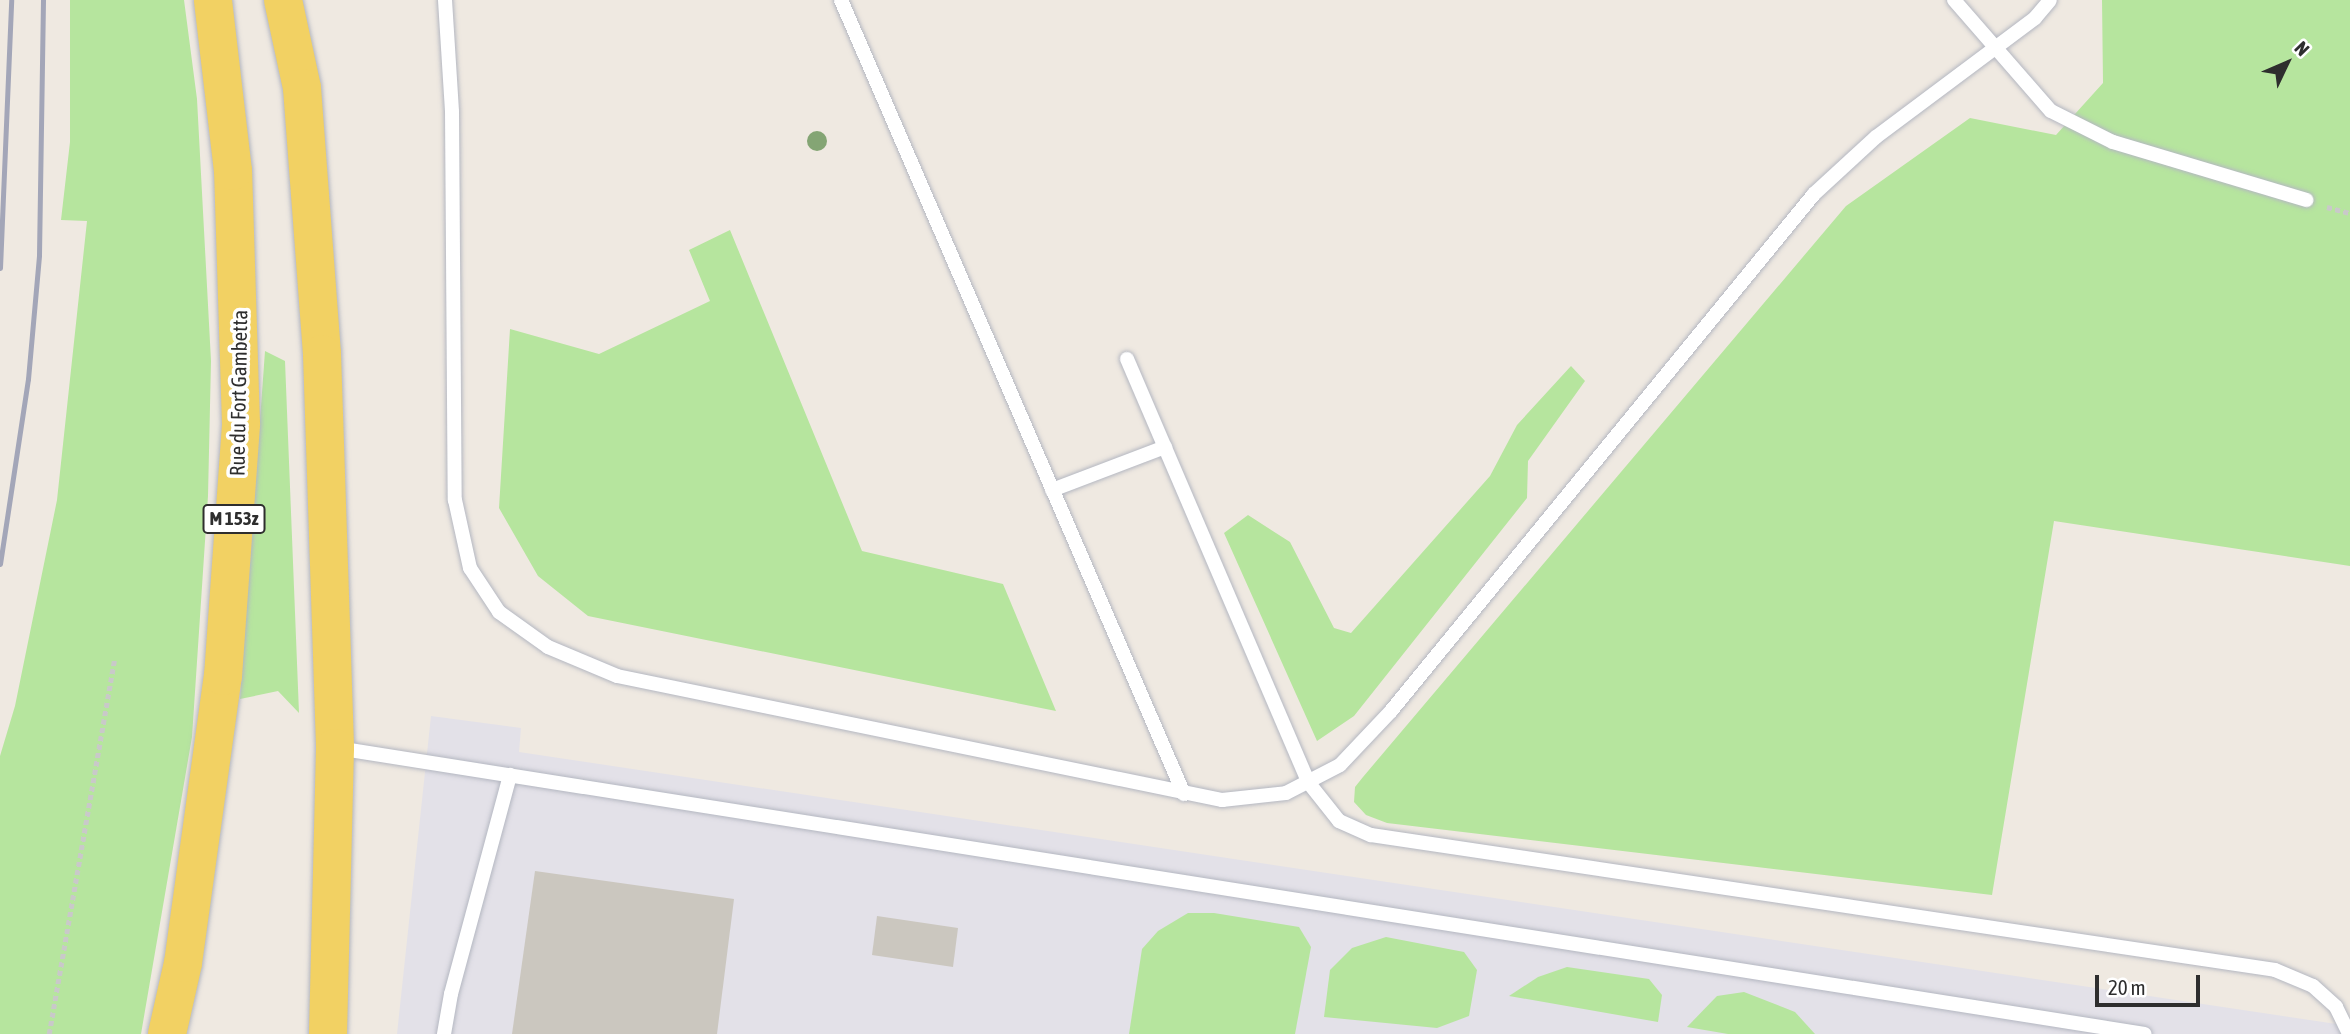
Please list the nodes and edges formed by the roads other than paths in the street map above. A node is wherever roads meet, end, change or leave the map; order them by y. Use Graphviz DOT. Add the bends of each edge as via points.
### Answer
graph roads {
  1 [pos="214,0"];
  2 [pos="283,0"];
  3 [pos="445,0"];
  4 [pos="841,0"];
  5 [pos="1954,0"];
  6 [pos="2050,0"];
  7 [pos="1996,48"];
  8 [pos="2306,200"];
  9 [pos="1127,359"];
  10 [pos="1165,447"];
  11 [pos="1052,490"];
  12 [pos="335,748"];
  13 [pos="510,775"];
  14 [pos="1308,782"];
  15 [pos="1184,794"];
  16 [pos="167,1034"];
  17 [pos="328,1034"];
  18 [pos="444,1034"];
  19 [pos="2145,1034"];
  20 [pos="2349,1034"];
  1 -- 16 [label="main road, Rue du Fort Gambetta / M 153z" via="233,171 241,424 223,676 183,963"];
  2 -- 12 [label="main road" via="302,88 322,354"];
  3 -- 15 [label="lane" via="452,112 455,500 470,568 499,612 548,647 617,676"];
  4 -- 11 [label="lane"];
  5 -- 7 [label="lane"];
  6 -- 7 [label="lane"];
  7 -- 8 [label="lane" via="2051,111 2113,142"];
  7 -- 14 [label="lane" via="1876,137 1814,194 1391,711 1340,765"];
  9 -- 10 [label="lane"];
  10 -- 11 [label="lane"];
  10 -- 14 [label="lane"];
  11 -- 15 [label="lane"];
  12 -- 13 [label="lane"];
  12 -- 17 [label="main road"];
  13 -- 18 [label="lane"];
  13 -- 19 [label="lane"];
  14 -- 15 [label="lane" via="1286,793 1222,800"];
  14 -- 20 [label="lane" via="1339,821 1371,835 2275,970 2312,986 2336,1007"];
}
